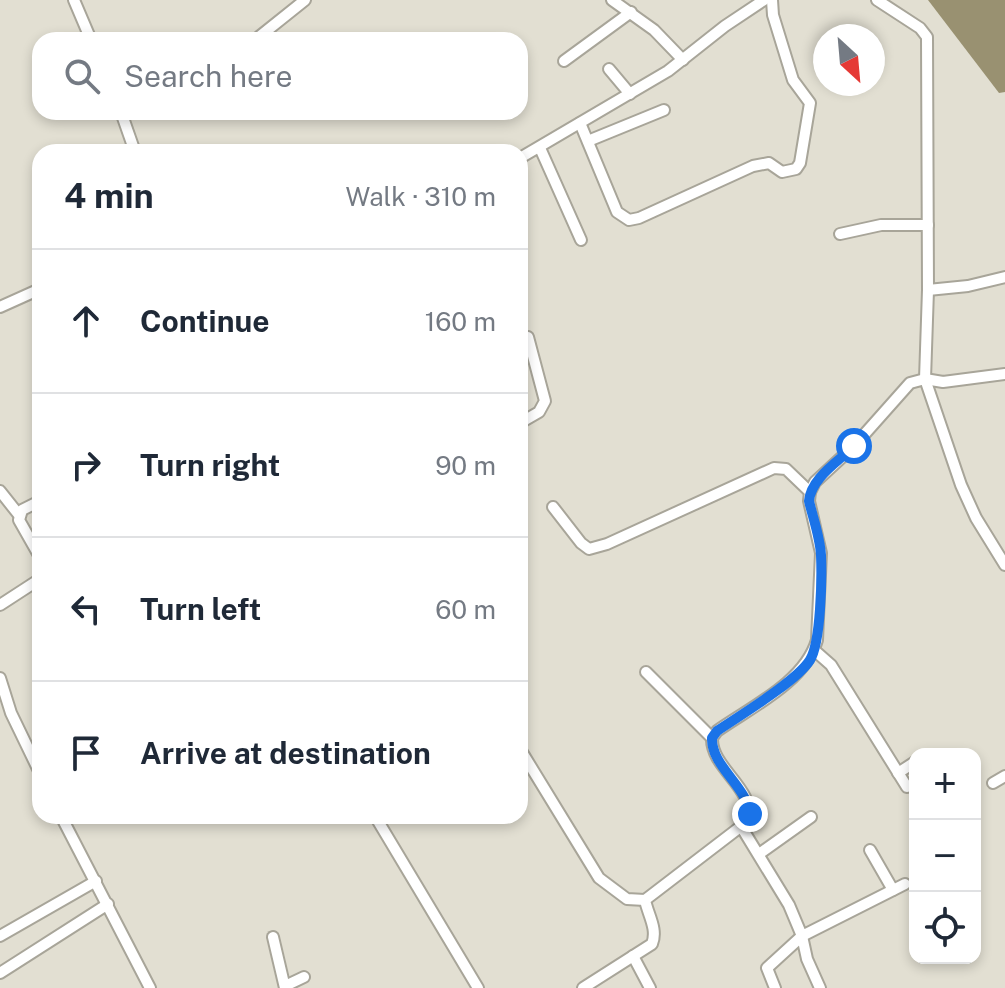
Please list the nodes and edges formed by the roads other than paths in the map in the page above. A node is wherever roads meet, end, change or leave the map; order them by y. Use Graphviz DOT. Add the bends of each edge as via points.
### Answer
graph roads {
  1 [pos="74,0"];
  2 [pos="305,0"];
  3 [pos="612,0"];
  4 [pos="764,0"];
  5 [pos="772,0"];
  6 [pos="877,0"];
  7 [pos="631,12"];
  8 [pos="88,32"];
  9 [pos="265,32"];
  10 [pos="683,60"];
  11 [pos="564,61"];
  12 [pos="609,69"];
  13 [pos="630,94"];
  14 [pos="664,110"];
  15 [pos="124,120"];
  16 [pos="580,123"];
  17 [pos="588,141"];
  18 [pos="132,144"];
  19 [pos="540,148"];
  20 [pos="528,154"];
  21 [pos="928,225"];
  22 [pos="840,234"];
  23 [pos="581,240"];
  24 [pos="1005,277"];
  25 [pos="928,290"];
  26 [pos="32,293"];
  27 [pos="0,307"];
  28 [pos="528,337"];
  29 [pos="1005,374"];
  30 [pos="925,379"];
  31 [pos="528,418"];
  32 [pos="0,491"];
  33 [pos="810,492"];
  34 [pos="32,506"];
  35 [pos="553,507"];
  36 [pos="19,515"];
  37 [pos="32,543"];
  38 [pos="1005,565"];
  39 [pos="32,584"];
  40 [pos="0,605"];
  41 [pos="814,650"];
  42 [pos="646,672"];
  43 [pos="0,678"];
  44 [pos="712,738"];
  45 [pos="32,746"];
  46 [pos="528,762"];
  47 [pos="909,766"];
  48 [pos="898,773"];
  49 [pos="1005,776"];
  50 [pos="993,783"];
  51 [pos="907,787"];
  52 [pos="811,817"];
  53 [pos="66,824"];
  54 [pos="380,824"];
  55 [pos="742,828"];
  56 [pos="870,850"];
  57 [pos="759,854"];
  58 [pos="96,881"];
  59 [pos="905,884"];
  60 [pos="893,890"];
  61 [pos="645,900"];
  62 [pos="108,904"];
  63 [pos="0,936"];
  64 [pos="802,936"];
  65 [pos="273,937"];
  66 [pos="633,956"];
  67 [pos="0,973"];
  68 [pos="304,977"];
  69 [pos="285,987"];
  70 [pos="150,988"];
  71 [pos="478,988"];
  72 [pos="583,988"];
  73 [pos="650,988"];
  74 [pos="775,988"];
  75 [pos="820,988"];
  1 -- 8 [label="street"];
  2 -- 9 [label="street"];
  3 -- 7 [label="street"];
  4 -- 10 [label="street"];
  5 -- 17 [label="street" via="793,80 810,103 796,169 782,172 769,163 753,166 629,220 617,212"];
  6 -- 21 [label="street" via="927,37"];
  7 -- 10 [label="street"];
  7 -- 11 [label="street"];
  10 -- 13 [label="street"];
  12 -- 13 [label="street"];
  13 -- 16 [label="street"];
  14 -- 17 [label="street"];
  15 -- 18 [label="street"];
  16 -- 17 [label="street"];
  16 -- 19 [label="street"];
  19 -- 20 [label="street"];
  19 -- 23 [label="street"];
  21 -- 22 [label="street" via="881,225"];
  21 -- 25 [label="street"];
  24 -- 25 [label="street"];
  25 -- 30 [label="street"];
  26 -- 27 [label="street"];
  28 -- 31 [label="street" via="545,401"];
  29 -- 30 [label="street" via="943,382"];
  30 -- 33 [label="street" via="903,389"];
  30 -- 38 [label="street" via="961,485"];
  32 -- 36 [label="street"];
  33 -- 35 [label="street" via="786,469 774,468 589,549"];
  33 -- 41 [label="street" via="821,553"];
  34 -- 36 [label="street"];
  36 -- 37 [label="street"];
  39 -- 40 [label="street"];
  41 -- 44 [label="street" via="801,669"];
  41 -- 48 [label="street" via="831,665"];
  42 -- 44 [label="street"];
  43 -- 45 [label="street" via="11,713"];
  44 -- 55 [label="street" via="717,756 749,805"];
  46 -- 61 [label="street" via="599,878 627,899"];
  47 -- 48 [label="street"];
  48 -- 51 [label="street"];
  49 -- 50 [label="street"];
  52 -- 57 [label="street"];
  53 -- 58 [label="street"];
  54 -- 71 [label="street"];
  55 -- 57 [label="street"];
  55 -- 61 [label="street"];
  56 -- 60 [label="street"];
  57 -- 64 [label="street"];
  58 -- 62 [label="street"];
  58 -- 63 [label="street"];
  59 -- 60 [label="street"];
  60 -- 64 [label="street"];
  61 -- 66 [label="street" via="655,937"];
  62 -- 67 [label="street"];
  62 -- 70 [label="street"];
  64 -- 74 [label="street" via="767,968"];
  64 -- 75 [label="street"];
  65 -- 69 [label="street"];
  66 -- 72 [label="street"];
  66 -- 73 [label="street"];
  68 -- 69 [label="street"];
}
